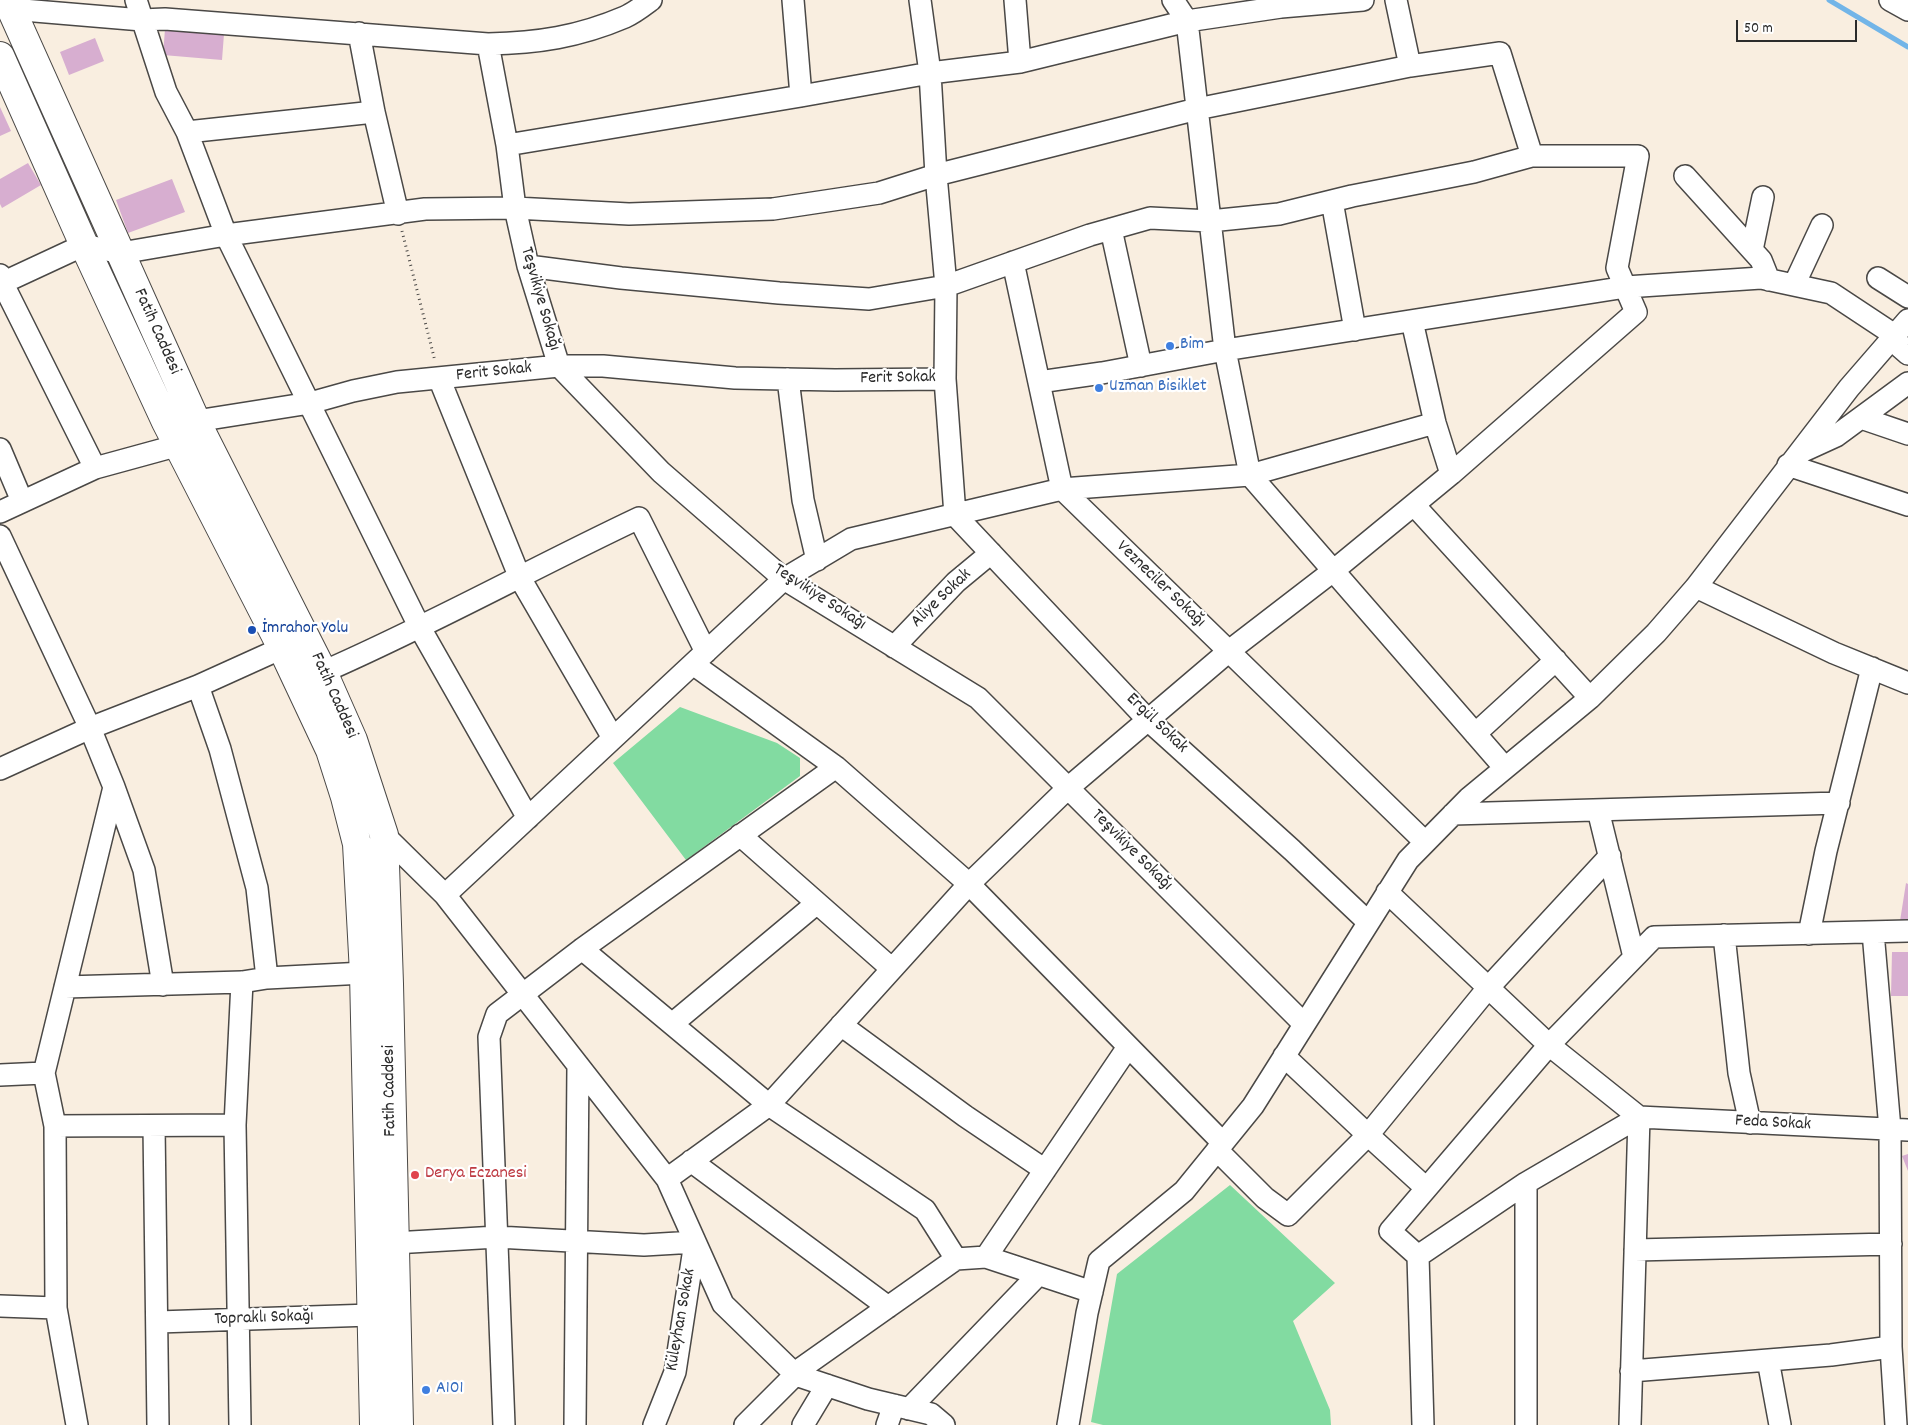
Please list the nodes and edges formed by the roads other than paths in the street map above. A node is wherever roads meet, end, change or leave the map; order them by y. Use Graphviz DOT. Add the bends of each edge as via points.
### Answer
graph roads {
  1 [pos="136,0"];
  2 [pos="652,0"];
  3 [pos="793,0"];
  4 [pos="920,0"];
  5 [pos="1015,0"];
  6 [pos="1173,0"];
  7 [pos="1363,0"];
  8 [pos="1396,0"];
  9 [pos="1890,0"];
  10 [pos="1279,3"];
  11 [pos="9,4"];
  12 [pos="1908,10"];
  13 [pos="142,20"];
  14 [pos="1187,21"];
  15 [pos="359,34"];
  16 [pos="488,44"];
  17 [pos="0,56"];
  18 [pos="1020,62"];
  19 [pos="1410,66"];
  20 [pos="930,73"];
  21 [pos="8,96"];
  22 [pos="801,96"];
  23 [pos="1197,109"];
  24 [pos="374,112"];
  25 [pos="187,132"];
  26 [pos="507,145"];
  27 [pos="1532,156"];
  28 [pos="936,175"];
  29 [pos="1685,176"];
  30 [pos="1763,198"];
  31 [pos="1332,201"];
  32 [pos="514,208"];
  33 [pos="398,214"];
  34 [pos="1210,221"];
  35 [pos="1822,225"];
  36 [pos="1111,229"];
  37 [pos="226,235"];
  38 [pos="84,245"];
  39 [pos="1752,250"];
  40 [pos="122,253"];
  41 [pos="1013,262"];
  42 [pos="528,266"];
  43 [pos="1878,278"];
  44 [pos="1769,280"];
  45 [pos="1,281"];
  46 [pos="1794,285"];
  47 [pos="946,286"];
  48 [pos="1626,288"];
  49 [pos="1908,297"];
  50 [pos="1412,321"];
  51 [pos="1902,328"];
  52 [pos="1355,330"];
  53 [pos="1225,350"];
  54 [pos="1908,354"];
  55 [pos="559,366"];
  56 [pos="1141,366"];
  57 [pos="439,378"];
  58 [pos="788,379"];
  59 [pos="945,379"];
  60 [pos="1039,382"];
  61 [pos="1908,383"];
  62 [pos="310,403"];
  63 [pos="1861,418"];
  64 [pos="196,421"];
  65 [pos="166,422"];
  66 [pos="1435,423"];
  67 [pos="1908,434"];
  68 [pos="179,445"];
  69 [pos="0,449"];
  70 [pos="1794,459"];
  71 [pos="95,468"];
  72 [pos="1451,474"];
  73 [pos="1250,475"];
  74 [pos="1062,489"];
  75 [pos="22,501"];
  76 [pos="1414,505"];
  77 [pos="1908,505"];
  78 [pos="0,512"];
  79 [pos="955,515"];
  80 [pos="253,531"];
  81 [pos="0,536"];
  82 [pos="229,544"];
  83 [pos="991,554"];
  84 [pos="817,560"];
  85 [pos="1333,571"];
  86 [pos="520,578"];
  87 [pos="784,579"];
  88 [pos="1696,587"];
  89 [pos="420,628"];
  90 [pos="894,646"];
  91 [pos="282,648"];
  92 [pos="1229,651"];
  93 [pos="699,658"];
  94 [pos="1556,660"];
  95 [pos="1872,668"];
  96 [pos="323,672"];
  97 [pos="1908,683"];
  98 [pos="198,686"];
  99 [pos="1590,698"];
  100 [pos="1148,720"];
  101 [pos="90,728"];
  102 [pos="1476,734"];
  103 [pos="613,738"];
  104 [pos="836,766"];
  105 [pos="1505,768"];
  106 [pos="0,769"];
  107 [pos="114,787"];
  108 [pos="1068,788"];
  109 [pos="1839,803"];
  110 [pos="1598,810"];
  111 [pos="1453,814"];
  112 [pos="528,818"];
  113 [pos="384,835"];
  114 [pos="740,835"];
  115 [pos="1425,842"];
  116 [pos="1610,856"];
  117 [pos="969,884"];
  118 [pos="1387,892"];
  119 [pos="445,895"];
  120 [pos="817,903"];
  121 [pos="1368,922"];
  122 [pos="1873,932"];
  123 [pos="1908,932"];
  124 [pos="1809,934"];
  125 [pos="1724,936"];
  126 [pos="582,949"];
  127 [pos="1634,957"];
  128 [pos="892,969"];
  129 [pos="364,973"];
  130 [pos="267,978"];
  131 [pos="242,982"];
  132 [pos="163,985"];
  133 [pos="64,987"];
  134 [pos="1488,988"];
  135 [pos="522,995"];
  136 [pos="672,1024"];
  137 [pos="1304,1024"];
  138 [pos="841,1025"];
  139 [pos="1549,1045"];
  140 [pos="1128,1047"];
  141 [pos="1284,1056"];
  142 [pos="578,1065"];
  143 [pos="44,1073"];
  144 [pos="0,1075"];
  145 [pos="769,1104"];
  146 [pos="1639,1117"];
  147 [pos="1750,1123"];
  148 [pos="235,1125"];
  149 [pos="55,1126"];
  150 [pos="154,1126"];
  151 [pos="1899,1130"];
  152 [pos="1368,1135"];
  153 [pos="1220,1147"];
  154 [pos="691,1162"];
  155 [pos="1045,1170"];
  156 [pos="667,1179"];
  157 [pos="1526,1184"];
  158 [pos="1426,1188"];
  159 [pos="497,1237"];
  160 [pos="577,1241"];
  161 [pos="695,1242"];
  162 [pos="394,1243"];
  163 [pos="1891,1244"];
  164 [pos="1635,1250"];
  165 [pos="1418,1256"];
  166 [pos="986,1257"];
  167 [pos="956,1259"];
  168 [pos="1038,1275"];
  169 [pos="1092,1292"];
  170 [pos="0,1306"];
  171 [pos="888,1307"];
  172 [pos="56,1308"];
  173 [pos="371,1315"];
  174 [pos="238,1320"];
  175 [pos="158,1322"];
  176 [pos="1891,1347"];
  177 [pos="1768,1360"];
  178 [pos="1631,1371"];
  179 [pos="796,1375"];
  180 [pos="826,1385"];
  181 [pos="902,1407"];
  182 [pos="1899,1413"];
  183 [pos="76,1425"];
  184 [pos="158,1425"];
  185 [pos="240,1425"];
  186 [pos="374,1425"];
  187 [pos="399,1425"];
  188 [pos="504,1425"];
  189 [pos="575,1425"];
  190 [pos="654,1425"];
  191 [pos="744,1425"];
  192 [pos="804,1425"];
  193 [pos="887,1425"];
  194 [pos="944,1425"];
  195 [pos="1068,1425"];
  196 [pos="1422,1425"];
  197 [pos="1526,1425"];
  198 [pos="1630,1425"];
  199 [pos="1780,1425"];
  1 -- 13 [label="street"];
  2 -- 16 [label="street" via="627,16 575,35 530,43"];
  3 -- 22 [label="street"];
  4 -- 20 [label="street"];
  5 -- 18 [label="street"];
  6 -- 14 [label="street"];
  7 -- 10 [label="street"];
  8 -- 19 [label="street"];
  9 -- 12 [label="street"];
  10 -- 14 [label="street"];
  11 -- 13 [label="street"];
  11 -- 40 [label="main road, Fatih Caddesi"];
  13 -- 15 [label="street"];
  13 -- 25 [label="street" via="166,92"];
  14 -- 18 [label="street"];
  14 -- 23 [label="street"];
  15 -- 16 [label="street"];
  15 -- 24 [label="street"];
  16 -- 26 [label="street, Teşvikiye Sokağı"];
  17 -- 21 [label="main road"];
  18 -- 20 [label="street"];
  19 -- 23 [label="street"];
  19 -- 27 [label="street" via="1500,54"];
  20 -- 22 [label="street"];
  20 -- 28 [label="street"];
  21 -- 38 [label="main road"];
  22 -- 26 [label="street"];
  23 -- 28 [label="street"];
  23 -- 34 [label="street"];
  24 -- 25 [label="street"];
  24 -- 33 [label="street"];
  25 -- 37 [label="street"];
  26 -- 32 [label="street, Teşvikiye Sokağı"];
  27 -- 31 [label="street" via="1474,172"];
  27 -- 48 [label="street" via="1638,156 1617,268"];
  28 -- 32 [label="street" via="879,194 773,209 629,214"];
  28 -- 47 [label="street"];
  29 -- 39 [label="street"];
  30 -- 39 [label="street"];
  31 -- 34 [label="street" via="1278,214"];
  31 -- 52 [label="street"];
  32 -- 33 [label="street" via="425,209"];
  32 -- 42 [label="street, Teşvikiye Sokağı"];
  33 -- 37 [label="street"];
  34 -- 36 [label="street" via="1150,218"];
  34 -- 53 [label="street"];
  35 -- 46 [label="street"];
  36 -- 41 [label="street"];
  36 -- 56 [label="street"];
  37 -- 40 [label="street"];
  37 -- 62 [label="street"];
  38 -- 40 [label="street"];
  38 -- 45 [label="street"];
  38 -- 65 [label="main road"];
  39 -- 44 [label="street" via="1761,260"];
  40 -- 64 [label="main road, Fatih Caddesi"];
  41 -- 47 [label="street"];
  41 -- 60 [label="street"];
  42 -- 47 [label="street" via="779,294 869,299"];
  42 -- 55 [label="street, Teşvikiye Sokağı"];
  43 -- 49 [label="street"];
  44 -- 46 [label="street"];
  44 -- 48 [label="street"];
  45 -- 71 [label="street"];
  46 -- 51 [label="street" via="1831,293"];
  47 -- 59 [label="street"];
  48 -- 50 [label="street"];
  48 -- 72 [label="street" via="1636,312"];
  50 -- 52 [label="street"];
  50 -- 66 [label="street"];
  51 -- 54 [label="street" via="1900,347"];
  51 -- 70 [label="street" via="1849,388"];
  52 -- 53 [label="street"];
  53 -- 56 [label="street"];
  53 -- 73 [label="street"];
  55 -- 57 [label="street, Ferit Sokak"];
  55 -- 58 [label="street, Ferit Sokak"];
  55 -- 87 [label="street, Teşvikiye Sokağı" via="661,472"];
  56 -- 60 [label="street"];
  57 -- 62 [label="street, Ferit Sokak" via="353,390"];
  57 -- 86 [label="street"];
  58 -- 59 [label="street, Ferit Sokak"];
  58 -- 84 [label="street" via="803,500"];
  59 -- 79 [label="street"];
  60 -- 74 [label="street"];
  61 -- 63 [label="street"];
  62 -- 64 [label="street, Ferit Sokak"];
  62 -- 89 [label="street"];
  63 -- 67 [label="street"];
  63 -- 70 [label="street"];
  64 -- 65 [label="street, Ferit Sokak"];
  64 -- 80 [label="main road, Fatih Caddesi"];
  65 -- 68 [label="main road"];
  66 -- 72 [label="street"];
  66 -- 73 [label="street"];
  68 -- 71 [label="street"];
  68 -- 82 [label="main road"];
  69 -- 75 [label="street"];
  70 -- 77 [label="street"];
  70 -- 88 [label="street"];
  71 -- 75 [label="street"];
  72 -- 76 [label="street"];
  73 -- 74 [label="street"];
  73 -- 85 [label="street"];
  74 -- 79 [label="street"];
  74 -- 92 [label="street, Vezneciler Sokağı"];
  75 -- 78 [label="street"];
  76 -- 85 [label="street"];
  76 -- 94 [label="street"];
  79 -- 83 [label="street, Ergül Sokak"];
  79 -- 84 [label="street" via="851,539"];
  80 -- 82 [label="main road"];
  80 -- 96 [label="main road, Fatih Caddesi"];
  81 -- 101 [label="street"];
  82 -- 91 [label="main road"];
  83 -- 90 [label="street, Aliye Sokak" via="956,582"];
  83 -- 100 [label="street, Ergül Sokak"];
  84 -- 87 [label="street"];
  85 -- 92 [label="street"];
  85 -- 102 [label="street"];
  86 -- 89 [label="street"];
  86 -- 93 [label="street" via="638,518"];
  86 -- 103 [label="street"];
  87 -- 90 [label="street, Teşvikiye Sokağı"];
  87 -- 93 [label="street"];
  88 -- 95 [label="street"];
  88 -- 99 [label="street" via="1656,633"];
  89 -- 96 [label="street"];
  89 -- 112 [label="street"];
  90 -- 108 [label="street, Teşvikiye Sokağı" via="978,698"];
  91 -- 98 [label="street"];
  91 -- 129 [label="main road" via="330,750 357,844"];
  92 -- 100 [label="street"];
  92 -- 115 [label="street, Vezneciler Sokağı"];
  93 -- 103 [label="street"];
  93 -- 104 [label="street"];
  94 -- 99 [label="street"];
  94 -- 102 [label="street"];
  95 -- 97 [label="street"];
  95 -- 109 [label="street"];
  96 -- 113 [label="main road, Fatih Caddesi" via="353,740"];
  98 -- 101 [label="street"];
  98 -- 130 [label="street" via="220,749 256,888"];
  99 -- 105 [label="street"];
  100 -- 108 [label="street"];
  100 -- 121 [label="street, Ergül Sokak"];
  101 -- 106 [label="street"];
  101 -- 107 [label="street"];
  102 -- 105 [label="street"];
  103 -- 112 [label="street"];
  104 -- 114 [label="street"];
  104 -- 117 [label="street"];
  105 -- 111 [label="street"];
  107 -- 132 [label="street" via="144,870"];
  107 -- 133 [label="street"];
  108 -- 117 [label="street"];
  108 -- 137 [label="street, Teşvikiye Sokağı"];
  109 -- 110 [label="street"];
  109 -- 124 [label="street"];
  110 -- 111 [label="street"];
  110 -- 116 [label="street"];
  111 -- 115 [label="street"];
  112 -- 119 [label="street"];
  113 -- 119 [label="street"];
  113 -- 162 [label="main road, Fatih Caddesi"];
  114 -- 120 [label="street"];
  114 -- 126 [label="street"];
  115 -- 118 [label="street" via="1408,860"];
  116 -- 127 [label="street"];
  116 -- 134 [label="street"];
  117 -- 128 [label="street"];
  117 -- 140 [label="street"];
  118 -- 121 [label="street"];
  118 -- 134 [label="street"];
  119 -- 135 [label="street"];
  120 -- 128 [label="street"];
  120 -- 136 [label="street"];
  121 -- 137 [label="street"];
  122 -- 123 [label="street"];
  122 -- 124 [label="street"];
  122 -- 151 [label="street"];
  124 -- 125 [label="street"];
  125 -- 127 [label="street" via="1654,937"];
  125 -- 147 [label="street" via="1739,1073"];
  126 -- 135 [label="street"];
  126 -- 136 [label="street"];
  127 -- 139 [label="street"];
  128 -- 138 [label="street"];
  129 -- 130 [label="street"];
  129 -- 173 [label="main road"];
  130 -- 131 [label="street"];
  131 -- 132 [label="street"];
  131 -- 148 [label="street"];
  132 -- 133 [label="street"];
  133 -- 143 [label="street"];
  134 -- 139 [label="street"];
  134 -- 152 [label="street"];
  135 -- 142 [label="street"];
  135 -- 159 [label="street" via="497,1014 489,1037"];
  136 -- 145 [label="street"];
  137 -- 141 [label="street"];
  138 -- 145 [label="street"];
  138 -- 155 [label="street"];
  139 -- 146 [label="street"];
  139 -- 158 [label="street"];
  140 -- 153 [label="street"];
  140 -- 155 [label="street"];
  141 -- 152 [label="street"];
  141 -- 153 [label="street" via="1253,1106"];
  142 -- 156 [label="street"];
  142 -- 160 [label="street"];
  143 -- 144 [label="street"];
  143 -- 149 [label="street"];
  145 -- 154 [label="street"];
  145 -- 167 [label="street" via="925,1210"];
  146 -- 147 [label="street, Feda Sokak"];
  146 -- 157 [label="street"];
  146 -- 164 [label="street"];
  147 -- 151 [label="street, Feda Sokak"];
  148 -- 150 [label="street"];
  148 -- 174 [label="street"];
  149 -- 150 [label="street"];
  149 -- 172 [label="street"];
  150 -- 175 [label="street"];
  151 -- 163 [label="street"];
  152 -- 153 [label="street" via="1288,1215 1265,1198"];
  152 -- 158 [label="street"];
  153 -- 169 [label="street" via="1184,1191 1099,1261"];
  154 -- 156 [label="street"];
  154 -- 171 [label="street"];
  155 -- 166 [label="street"];
  156 -- 161 [label="street"];
  157 -- 165 [label="street"];
  157 -- 197 [label="street"];
  158 -- 165 [label="street" via="1390,1231"];
  159 -- 160 [label="street"];
  159 -- 162 [label="street"];
  159 -- 188 [label="street"];
  160 -- 161 [label="street" via="644,1245"];
  160 -- 189 [label="street"];
  161 -- 179 [label="street" via="723,1304"];
  161 -- 190 [label="street, Küleyhan Sokak" via="675,1372"];
  162 -- 187 [label="main road, Fatih Caddesi"];
  163 -- 164 [label="street"];
  163 -- 176 [label="street"];
  164 -- 178 [label="street"];
  165 -- 196 [label="street"];
  166 -- 167 [label="street"];
  166 -- 168 [label="street"];
  167 -- 171 [label="street"];
  168 -- 169 [label="street"];
  168 -- 181 [label="street"];
  169 -- 195 [label="street"];
  170 -- 172 [label="street"];
  171 -- 179 [label="street"];
  172 -- 183 [label="street"];
  173 -- 174 [label="street, Topraklı Sokağı"];
  173 -- 186 [label="main road"];
  174 -- 175 [label="street, Topraklı Sokağı"];
  174 -- 185 [label="street"];
  175 -- 184 [label="street"];
  176 -- 177 [label="street" via="1831,1356"];
  176 -- 182 [label="street"];
  177 -- 178 [label="street"];
  177 -- 199 [label="street"];
  178 -- 198 [label="street"];
  179 -- 180 [label="street"];
  179 -- 191 [label="street"];
  180 -- 181 [label="street"];
  180 -- 192 [label="street"];
  181 -- 193 [label="street"];
  181 -- 194 [label="street" via="931,1414"];
}
